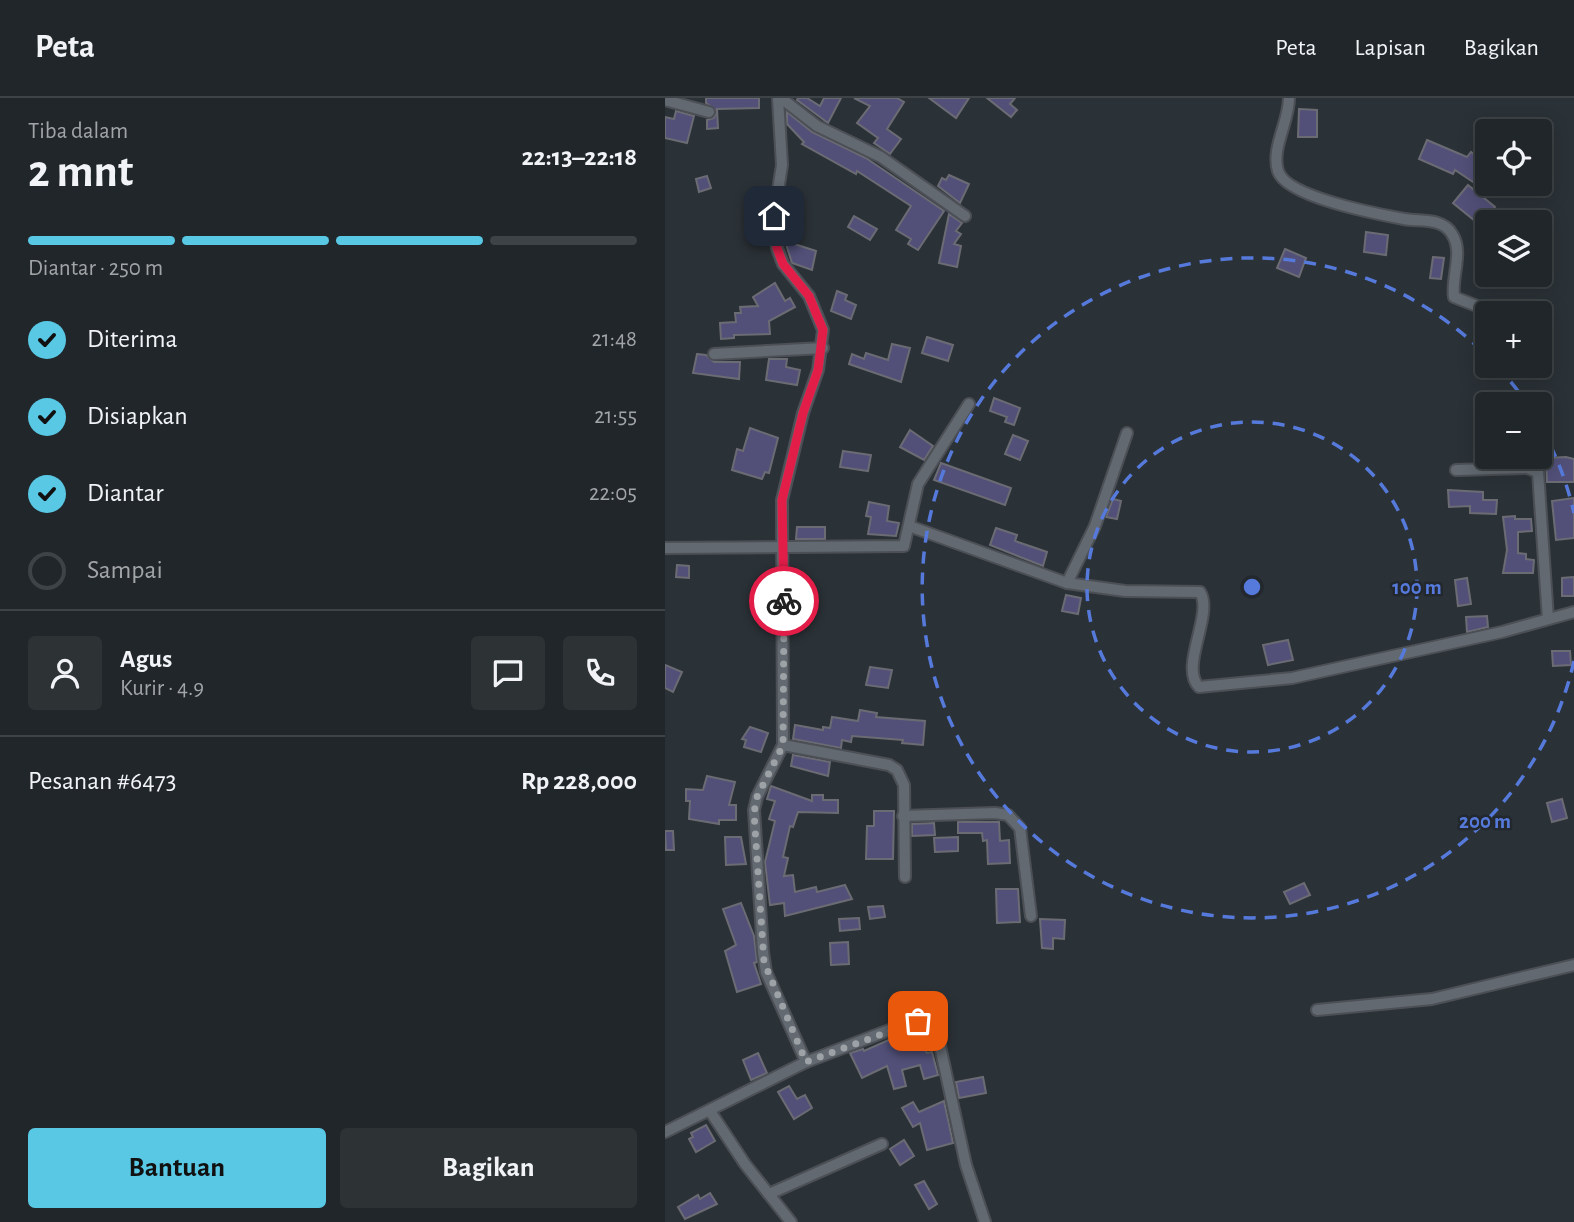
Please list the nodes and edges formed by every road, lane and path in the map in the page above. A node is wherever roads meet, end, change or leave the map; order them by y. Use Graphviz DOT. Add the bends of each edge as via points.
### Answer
graph roads {
  1 [pos="780,98"];
  2 [pos="1289,98"];
  3 [pos="665,100"];
  4 [pos="709,113"];
  5 [pos="965,216"];
  6 [pos="1475,305"];
  7 [pos="823,348"];
  8 [pos="714,354"];
  9 [pos="969,404"];
  10 [pos="1127,433"];
  11 [pos="1456,470"];
  12 [pos="909,526"];
  13 [pos="783,545"];
  14 [pos="665,548"];
  15 [pos="1067,583"];
  16 [pos="1574,612"];
  17 [pos="1548,619"];
  18 [pos="783,745"];
  19 [pos="902,816"];
  20 [pos="905,877"];
  21 [pos="1031,916"];
  22 [pos="1574,965"];
  23 [pos="1317,1010"];
  24 [pos="806,1062"];
  25 [pos="710,1111"];
  26 [pos="665,1132"];
  27 [pos="882,1144"];
  28 [pos="769,1194"];
  29 [pos="791,1222"];
  30 [pos="985,1222"];
  1 -- 5 [label="street" via="817,126 881,157"];
  1 -- 7 [label="street" via="782,165 774,216 777,248 817,313"];
  2 -- 6 [label="street" via="1277,159 1282,180 1289,187 1326,199 1447,227 1457,247 1454,297"];
  3 -- 4 [label="street"];
  7 -- 8 [label="street"];
  7 -- 13 [label="street" via="786,476"];
  9 -- 12 [label="street" via="918,484"];
  10 -- 15 [label="street" via="1095,526"];
  11 -- 17 [label="street" via="1527,468 1538,472"];
  12 -- 13 [label="street" via="904,546"];
  12 -- 15 [label="street"];
  13 -- 14 [label="street"];
  13 -- 18 [label="street"];
  15 -- 17 [label="street" via="1125,591 1200,592 1203,605 1193,676 1199,687 1292,678"];
  16 -- 17 [label="street"];
  18 -- 19 [label="street" via="889,765 904,785"];
  18 -- 24 [label="street" via="754,810 763,952 766,972"];
  19 -- 20 [label="street"];
  19 -- 21 [label="street" via="995,813 1015,820 1020,828"];
  22 -- 23 [label="street" via="1432,999"];
  24 -- 25 [label="street"];
  24 -- 30 [label="street" via="913,1021 929,1022 936,1028 966,1164"];
  25 -- 26 [label="street"];
  25 -- 28 [label="street"];
  27 -- 28 [label="street"];
  28 -- 29 [label="street"];
}
